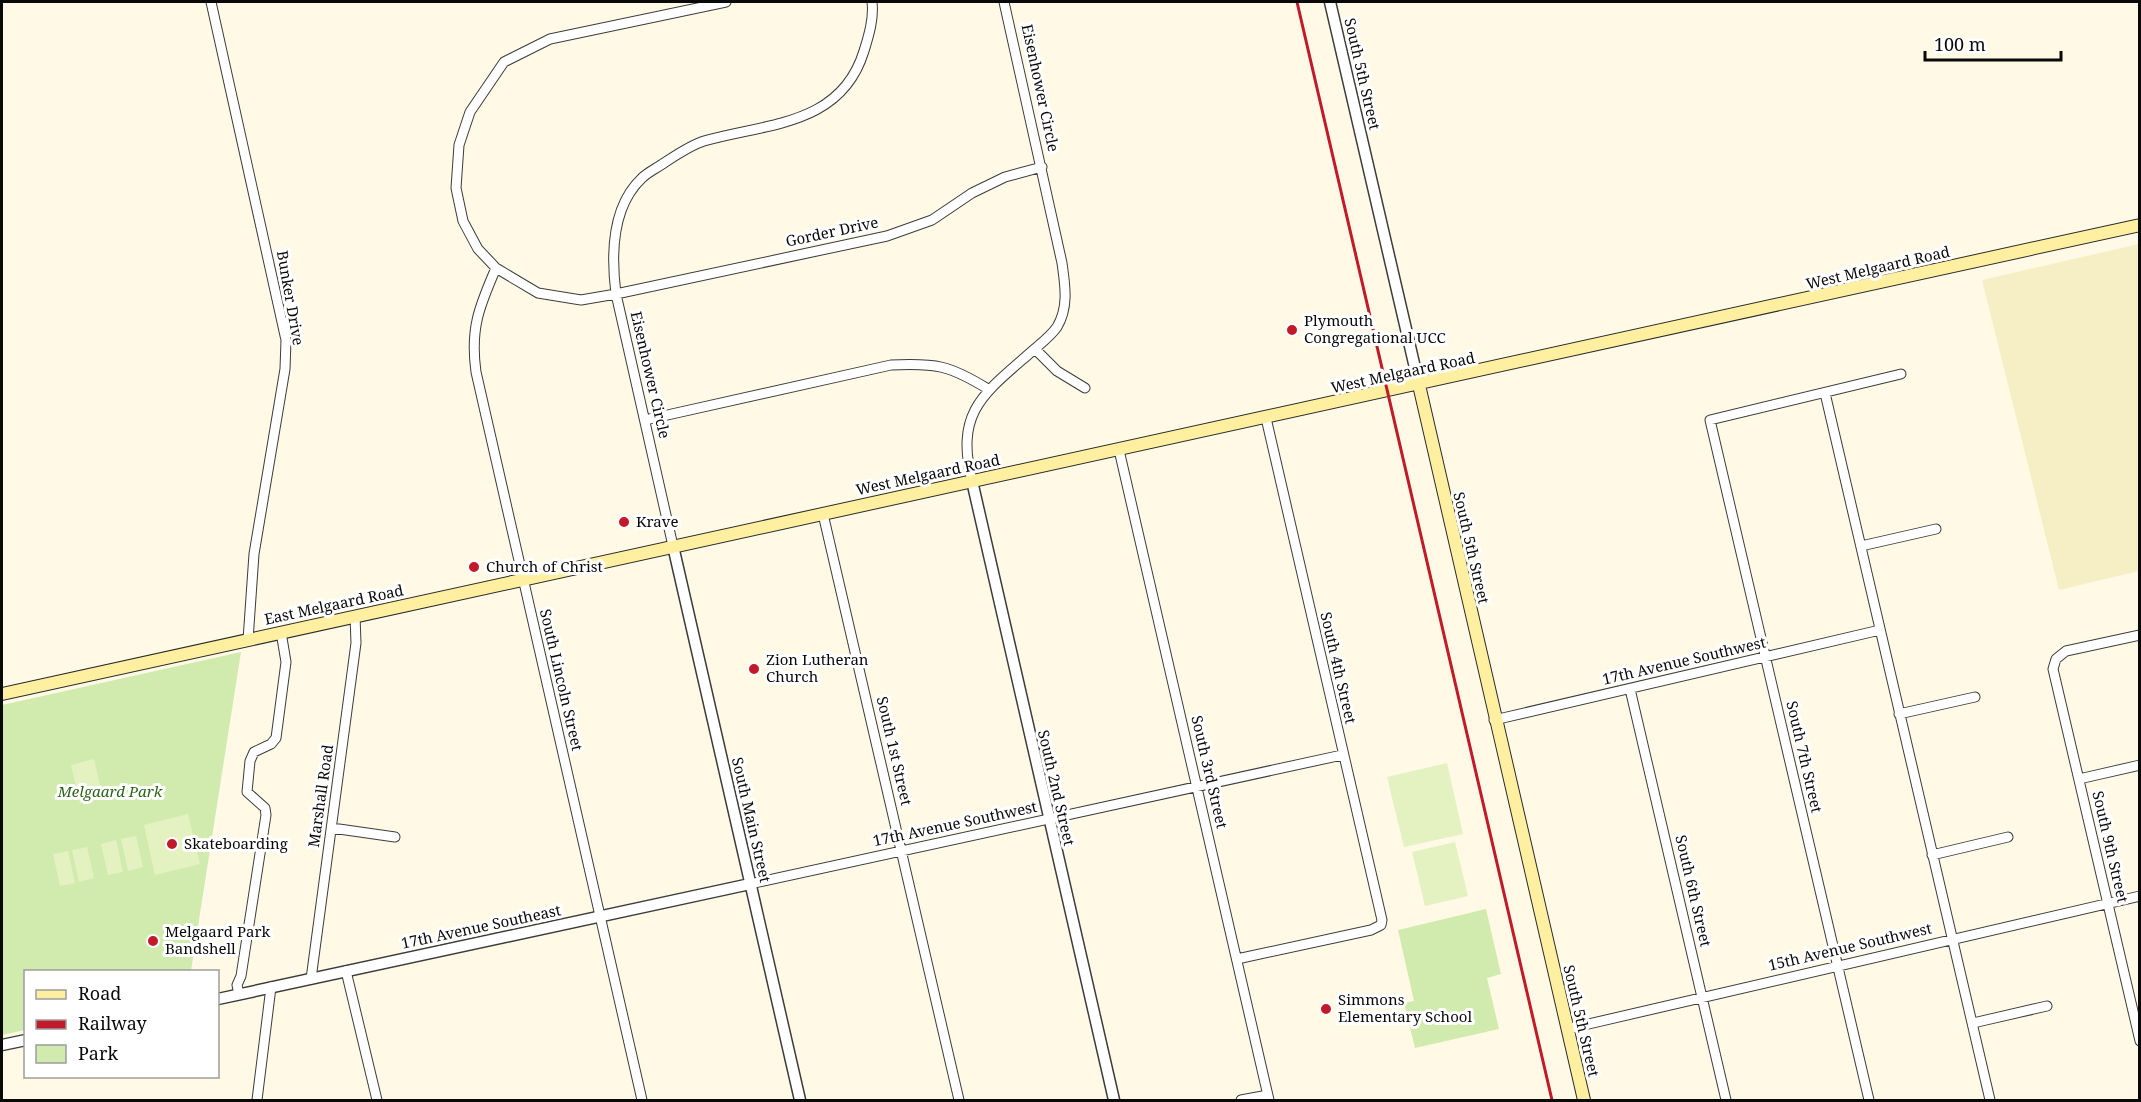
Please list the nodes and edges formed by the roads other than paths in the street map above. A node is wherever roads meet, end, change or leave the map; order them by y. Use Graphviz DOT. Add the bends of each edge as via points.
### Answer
graph roads {
  1 [pos="211,2"];
  2 [pos="726,2"];
  3 [pos="872,2"];
  4 [pos="1004,2"];
  5 [pos="1330,2"];
  6 [pos="1042,167"];
  7 [pos="2139,225"];
  8 [pos="496,268"];
  9 [pos="616,294"];
  10 [pos="1035,349"];
  11 [pos="1901,374"];
  12 [pos="1419,385"];
  13 [pos="1085,388"];
  14 [pos="988,389"];
  15 [pos="1825,393"];
  16 [pos="1266,418"];
  17 [pos="645,420"];
  18 [pos="1119,450"];
  19 [pos="972,481"];
  20 [pos="823,514"];
  21 [pos="1936,529"];
  22 [pos="673,546"];
  23 [pos="1861,546"];
  24 [pos="522,579"];
  25 [pos="356,616"];
  26 [pos="1880,630"];
  27 [pos="281,632"];
  28 [pos="2139,635"];
  29 [pos="248,640"];
  30 [pos="1765,658"];
  31 [pos="1630,689"];
  32 [pos="2,694"];
  33 [pos="1975,697"];
  34 [pos="1899,714"];
  35 [pos="1494,720"];
  36 [pos="1342,755"];
  37 [pos="2139,765"];
  38 [pos="2079,779"];
  39 [pos="1197,787"];
  40 [pos="1048,819"];
  41 [pos="332,828"];
  42 [pos="395,837"];
  43 [pos="2008,837"];
  44 [pos="902,851"];
  45 [pos="1932,855"];
  46 [pos="750,884"];
  47 [pos="2139,896"];
  48 [pos="2108,903"];
  49 [pos="600,916"];
  50 [pos="1952,939"];
  51 [pos="1237,959"];
  52 [pos="1838,966"];
  53 [pos="346,971"];
  54 [pos="310,979"];
  55 [pos="271,987"];
  56 [pos="239,994"];
  57 [pos="1703,998"];
  58 [pos="219,999"];
  59 [pos="2047,1006"];
  60 [pos="1973,1023"];
  61 [pos="2137,1023"];
  62 [pos="1567,1029"];
  63 [pos="24,1040"];
  64 [pos="2139,1041"];
  65 [pos="2,1045"];
  66 [pos="1269,1098"];
  67 [pos="257,1101"];
  68 [pos="377,1101"];
  69 [pos="642,1101"];
  70 [pos="800,1101"];
  71 [pos="959,1101"];
  72 [pos="1114,1101"];
  73 [pos="1241,1101"];
  74 [pos="1584,1101"];
  75 [pos="1726,1101"];
  76 [pos="1869,1101"];
  77 [pos="1990,1101"];
  1 -- 29 [label="street, Bunker Drive" via="286,340 285,369 254,554"];
  2 -- 8 [label="street, Eisenhower Circle" via="550,39 504,62 470,112 459,145 456,188 463,221 478,249"];
  3 -- 9 [label="street" via="861,63 834,99 792,121 702,142 641,179 627,197 618,219 614,247"];
  4 -- 6 [label="street, Eisenhower Circle"];
  5 -- 12 [label="street, South 5th Street"];
  6 -- 9 [label="street, Gorder Drive" via="1005,177 932,220 887,236"];
  6 -- 10 [label="street, Eisenhower Circle" via="1066,299 1057,327"];
  7 -- 12 [label="main road, West Melgaard Road"];
  8 -- 9 [label="street, Eisenhower Circle" via="538,293 581,300"];
  8 -- 24 [label="street, South Lincoln Street" via="475,322 472,345"];
  9 -- 17 [label="street, Eisenhower Circle"];
  10 -- 13 [label="street" via="1058,371"];
  10 -- 14 [label="street, Eisenhower Circle"];
  11 -- 15 [label="street"];
  12 -- 16 [label="main road, West Melgaard Road"];
  12 -- 35 [label="main road, South 5th Street"];
  14 -- 17 [label="street" via="961,373 932,363 891,365"];
  14 -- 19 [label="street, Eisenhower Circle" via="976,407 966,444"];
  15 -- 23 [label="street"];
  15 -- 30 [label="street, South 7th Street" via="1710,420"];
  16 -- 18 [label="main road, West Melgaard Road"];
  16 -- 36 [label="street, South 4th Street"];
  17 -- 22 [label="street, Eisenhower Circle"];
  18 -- 19 [label="main road, West Melgaard Road"];
  18 -- 39 [label="street, South 3rd Street"];
  19 -- 20 [label="main road, West Melgaard Road"];
  19 -- 40 [label="street, South 2nd Street"];
  20 -- 22 [label="main road, West Melgaard Road"];
  20 -- 44 [label="street, South 1st Street"];
  21 -- 23 [label="street"];
  22 -- 24 [label="main road, East Melgaard Road"];
  22 -- 46 [label="street, South Main Street"];
  23 -- 26 [label="street"];
  24 -- 25 [label="main road, East Melgaard Road"];
  24 -- 49 [label="street, South Lincoln Street"];
  25 -- 27 [label="main road, East Melgaard Road"];
  25 -- 41 [label="street, Marshall Road" via="356,643"];
  26 -- 30 [label="street, 17th Avenue Southwest"];
  26 -- 34 [label="street"];
  27 -- 29 [label="main road, East Melgaard Road"];
  27 -- 56 [label="street" via="286,662 276,738 254,752 249,761 247,792 265,808 266,815 237,985"];
  28 -- 38 [label="street, South 9th Street" via="2066,651 2056,659 2053,669"];
  29 -- 32 [label="main road, East Melgaard Road"];
  30 -- 31 [label="street, 17th Avenue Southwest"];
  30 -- 52 [label="street, South 7th Street"];
  31 -- 35 [label="street, 17th Avenue Southwest"];
  31 -- 57 [label="street, South 6th Street"];
  33 -- 34 [label="street"];
  34 -- 45 [label="street"];
  35 -- 62 [label="main road, South 5th Street"];
  36 -- 39 [label="street, 17th Avenue Southwest"];
  36 -- 51 [label="street, South 4th Street" via="1381,925"];
  37 -- 38 [label="street"];
  38 -- 48 [label="street, South 9th Street"];
  39 -- 40 [label="street, 17th Avenue Southwest"];
  39 -- 51 [label="street, South 3rd Street"];
  40 -- 44 [label="street, 17th Avenue Southwest"];
  40 -- 72 [label="street, South 2nd Street"];
  41 -- 42 [label="street"];
  41 -- 54 [label="street, Marshall Road"];
  43 -- 45 [label="street"];
  44 -- 46 [label="street, 17th Avenue Southwest"];
  44 -- 71 [label="street, South 1st Street"];
  45 -- 50 [label="street"];
  46 -- 49 [label="street, 17th Avenue Southeast"];
  46 -- 70 [label="street, South Main Street"];
  47 -- 48 [label="street, 15th Avenue Southwest"];
  48 -- 50 [label="street, 15th Avenue Southwest"];
  48 -- 61 [label="street, South 9th Street"];
  49 -- 53 [label="street, 17th Avenue Southeast"];
  49 -- 69 [label="street, South Lincoln Street"];
  50 -- 52 [label="street, 15th Avenue Southwest"];
  50 -- 60 [label="street"];
  51 -- 66 [label="street, South 3rd Street"];
  52 -- 57 [label="street, 15th Avenue Southwest"];
  52 -- 76 [label="street, South 7th Street"];
  53 -- 54 [label="street, 17th Avenue Southeast"];
  53 -- 68 [label="street"];
  54 -- 55 [label="street, 17th Avenue Southeast"];
  55 -- 56 [label="street, 17th Avenue Southeast"];
  55 -- 67 [label="street"];
  56 -- 58 [label="street, 17th Avenue Southeast"];
  57 -- 62 [label="street, 15th Avenue Southwest"];
  57 -- 75 [label="street, South 6th Street"];
  59 -- 60 [label="street"];
  60 -- 77 [label="street"];
  61 -- 64 [label="street, South 9th Street"];
  62 -- 74 [label="main road, South 5th Street"];
  63 -- 65 [label="street"];
  66 -- 73 [label="street"];
}
